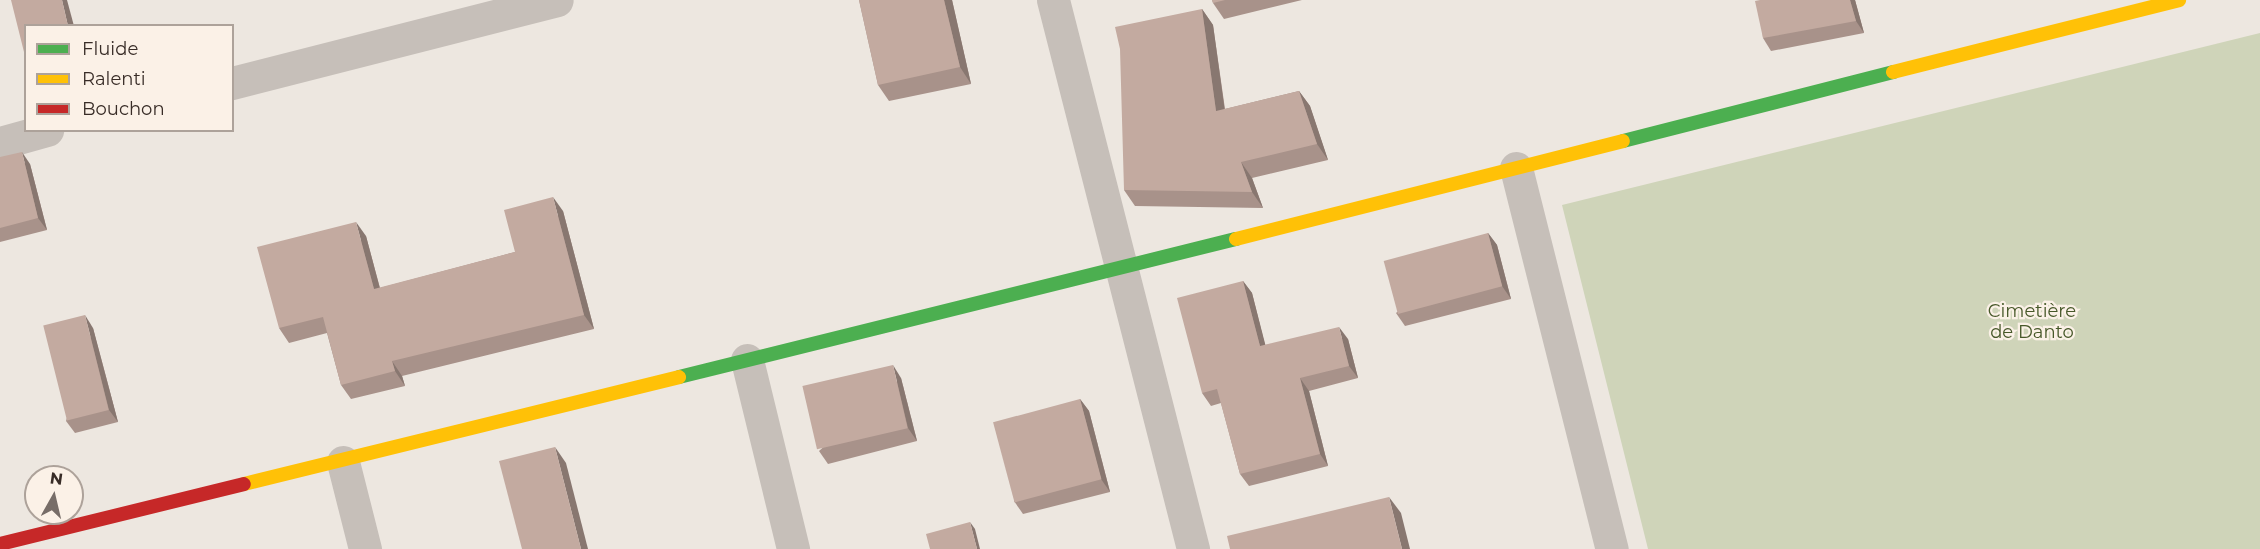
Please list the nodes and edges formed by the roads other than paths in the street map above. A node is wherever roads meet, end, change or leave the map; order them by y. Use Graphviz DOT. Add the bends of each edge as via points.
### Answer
graph roads {
  1 [pos="557,0"];
  2 [pos="1053,0"];
  3 [pos="2179,0"];
  4 [pos="234,82"];
  5 [pos="40,132"];
  6 [pos="0,143"];
  7 [pos="1516,168"];
  8 [pos="1123,268"];
  9 [pos="747,360"];
  10 [pos="343,462"];
  11 [pos="0,544"];
  12 [pos="364,549"];
  13 [pos="793,549"];
  14 [pos="1193,549"];
  15 [pos="1612,549"];
  1 -- 4 [label="street"];
  2 -- 8 [label="street"];
  3 -- 7 [label="street"];
  5 -- 6 [label="street"];
  7 -- 8 [label="street"];
  7 -- 15 [label="street"];
  8 -- 9 [label="street"];
  8 -- 14 [label="street"];
  9 -- 10 [label="street"];
  9 -- 13 [label="street"];
  10 -- 11 [label="street"];
  10 -- 12 [label="street"];
}
